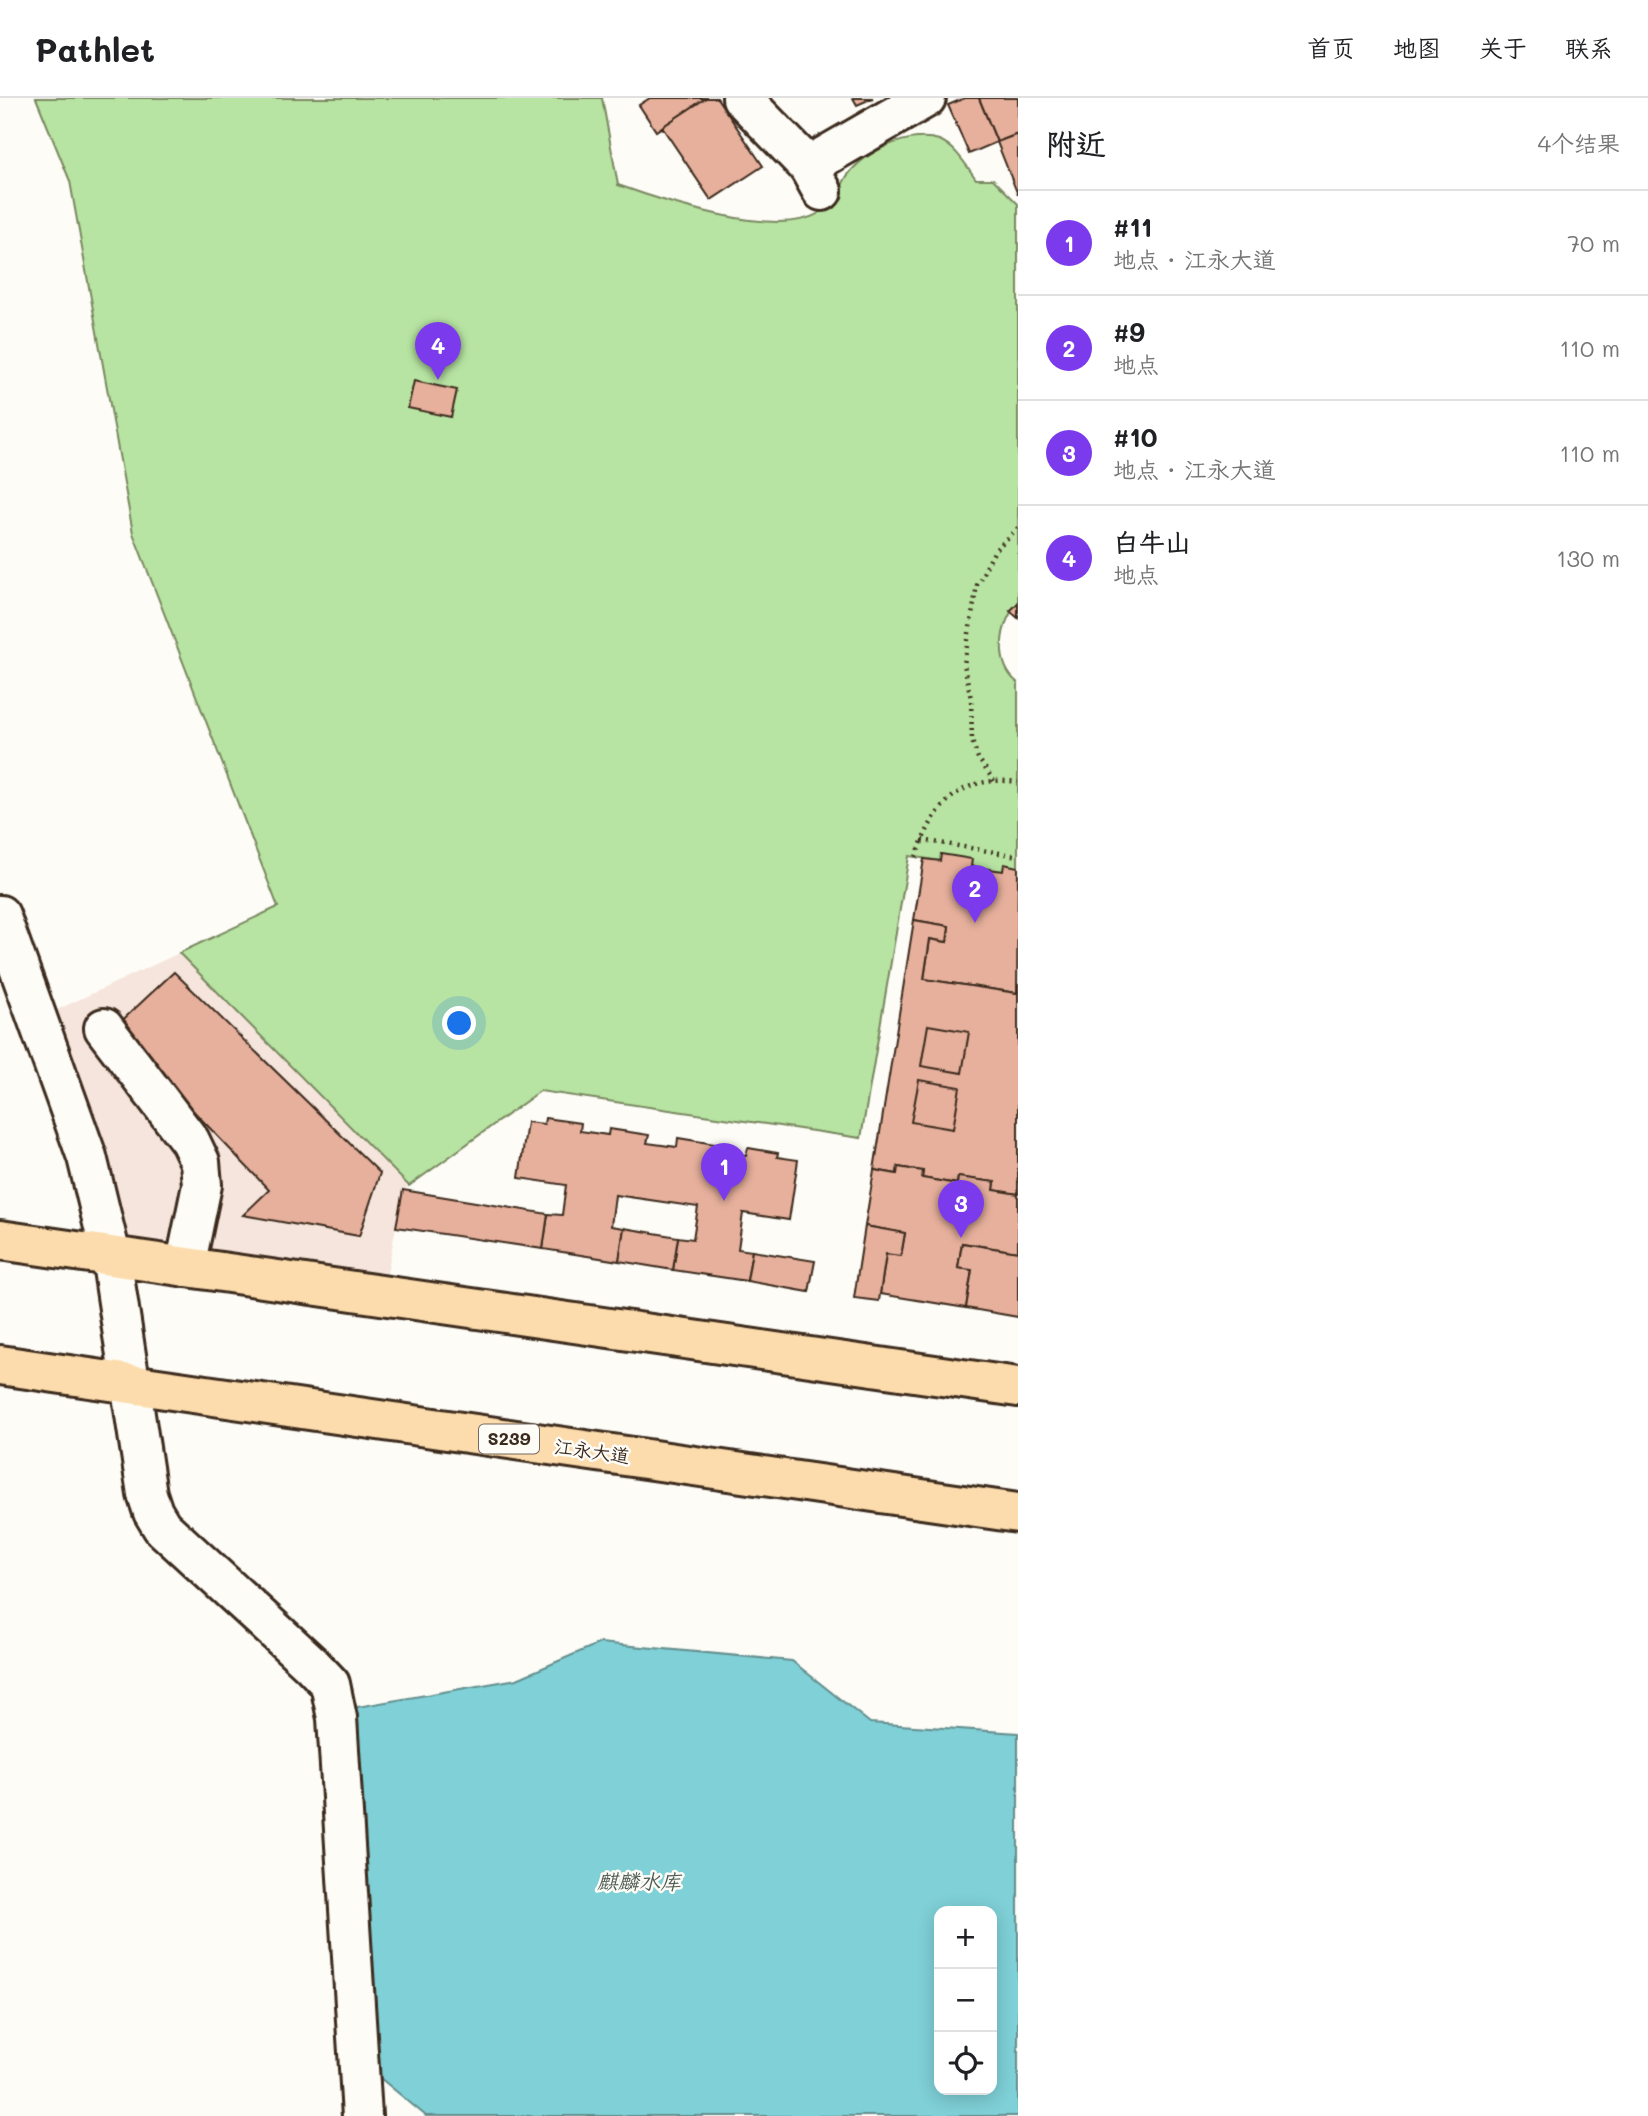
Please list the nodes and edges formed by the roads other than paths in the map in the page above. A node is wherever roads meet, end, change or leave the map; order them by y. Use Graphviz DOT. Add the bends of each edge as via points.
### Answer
graph roads {
  1 [pos="742,98"];
  2 [pos="926,98"];
  3 [pos="0,915"];
  4 [pos="104,1028"];
  5 [pos="0,1240"];
  6 [pos="111,1256"];
  7 [pos="185,1267"];
  8 [pos="0,1365"];
  9 [pos="131,1384"];
  10 [pos="1018,1387"];
  11 [pos="1018,1513"];
  12 [pos="362,2116"];
  1 -- 2 [label="street" via="815,179"];
  3 -- 6 [label="street" via="87,1157"];
  4 -- 7 [label="street" via="190,1141 200,1162 202,1185"];
  5 -- 6 [label="main road"];
  6 -- 7 [label="main road"];
  6 -- 9 [label="street"];
  7 -- 10 [label="main road"];
  8 -- 9 [label="main road, 江永大道 / S239"];
  9 -- 11 [label="main road, 江永大道 / S239"];
  9 -- 12 [label="street" via="148,1494 162,1527 330,1684 337,1718"];
}
